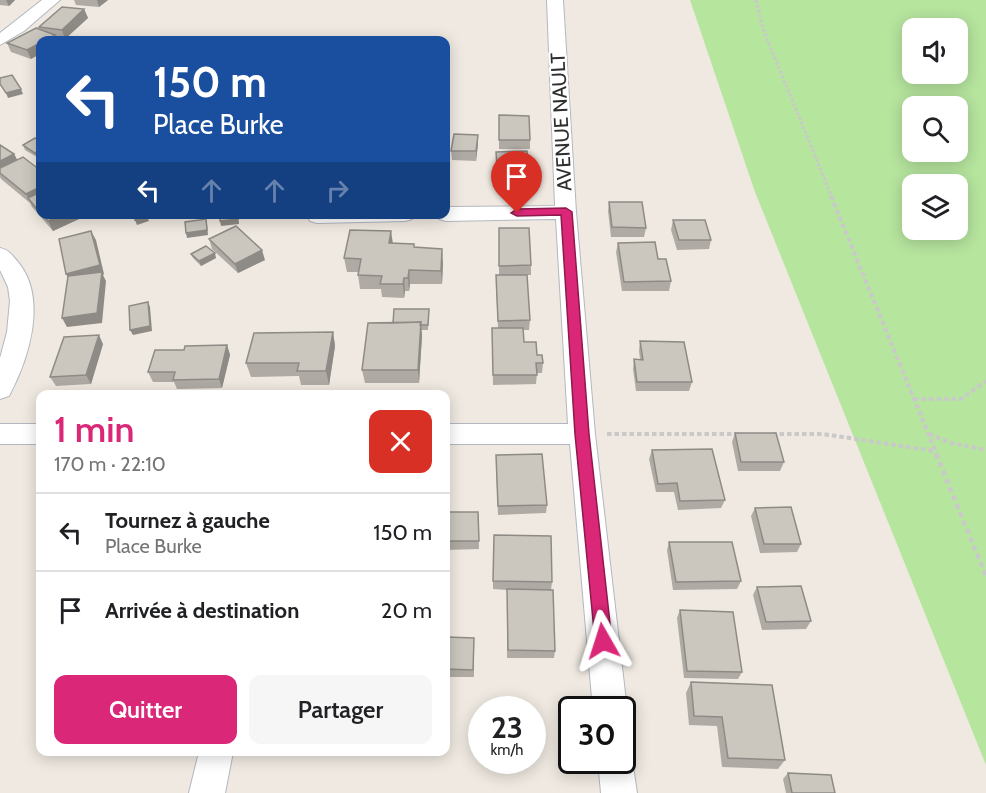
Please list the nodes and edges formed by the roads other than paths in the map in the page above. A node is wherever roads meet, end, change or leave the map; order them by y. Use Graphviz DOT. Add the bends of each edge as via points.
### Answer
graph roads {
  1 [pos="52,0"];
  2 [pos="555,0"];
  3 [pos="0,40"];
  4 [pos="566,212"];
  5 [pos="450,214"];
  6 [pos="0,255"];
  7 [pos="0,389"];
  8 [pos="0,434"];
  9 [pos="36,434"];
  10 [pos="450,434"];
  11 [pos="582,434"];
  12 [pos="609,696"];
  13 [pos="215,756"];
  14 [pos="617,774"];
  15 [pos="207,793"];
  16 [pos="619,793"];
  1 -- 3 [label="street"];
  2 -- 4 [label="street, AVENUE NAULT"];
  4 -- 5 [label="street"];
  4 -- 11 [label="street, AVENUE NAULT"];
  6 -- 7 [label="street" via="14,273 23,310"];
  8 -- 9 [label="street"];
  10 -- 11 [label="street"];
  11 -- 12 [label="street, AVENUE NAULT"];
  13 -- 15 [label="street"];
  14 -- 16 [label="street"];
}
